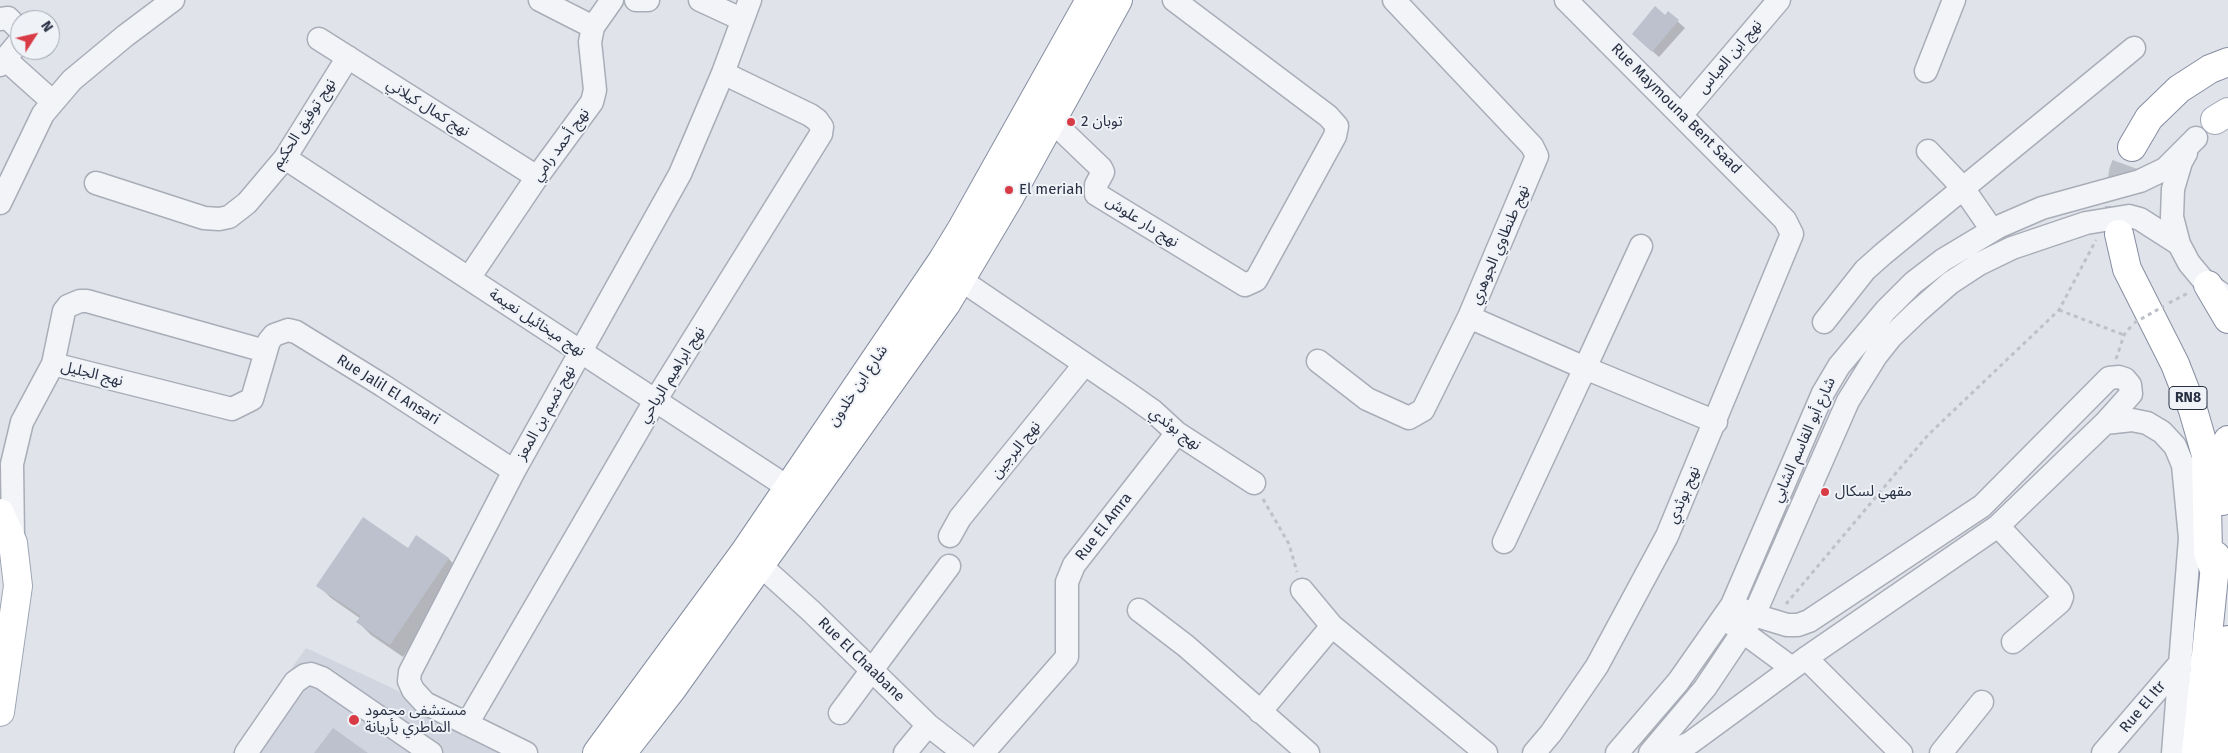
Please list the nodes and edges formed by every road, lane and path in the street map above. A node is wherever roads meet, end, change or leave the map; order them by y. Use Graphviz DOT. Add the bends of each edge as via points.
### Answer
graph roads {
  1 [pos="173,0"];
  2 [pos="540,0"];
  3 [pos="612,0"];
  4 [pos="636,0"];
  5 [pos="648,0"];
  6 [pos="700,0"];
  7 [pos="1090,0"];
  8 [pos="1118,0"];
  9 [pos="1174,0"];
  10 [pos="1394,0"];
  11 [pos="1566,0"];
  12 [pos="1778,0"];
  13 [pos="1954,0"];
  14 [pos="746,9"];
  15 [pos="593,27"];
  16 [pos="319,39"];
  17 [pos="2134,48"];
  18 [pos="10,55"];
  19 [pos="348,57"];
  20 [pos="2228,62"];
  21 [pos="2,67"];
  22 [pos="1926,71"];
  23 [pos="722,73"];
  24 [pos="48,108"];
  25 [pos="1682,114"];
  26 [pos="1051,120"];
  27 [pos="2217,121"];
  28 [pos="2132,146"];
  29 [pos="1928,151"];
  30 [pos="285,158"];
  31 [pos="538,177"];
  32 [pos="96,183"];
  33 [pos="1963,188"];
  34 [pos="0,204"];
  35 [pos="1785,220"];
  36 [pos="2108,227"];
  37 [pos="1992,230"];
  38 [pos="2179,244"];
  39 [pos="1641,246"];
  40 [pos="469,278"];
  41 [pos="961,280"];
  42 [pos="2213,288"];
  43 [pos="2059,310"];
  44 [pos="1469,318"];
  45 [pos="2228,319"];
  46 [pos="1824,322"];
  47 [pos="2124,334"];
  48 [pos="580,351"];
  49 [pos="266,352"];
  50 [pos="1318,362"];
  51 [pos="53,364"];
  52 [pos="1084,365"];
  53 [pos="1585,368"];
  54 [pos="2109,378"];
  55 [pos="654,400"];
  56 [pos="1716,422"];
  57 [pos="2105,423"];
  58 [pos="1177,433"];
  59 [pos="2228,440"];
  60 [pos="6,468"];
  61 [pos="514,471"];
  62 [pos="1254,483"];
  63 [pos="789,488"];
  64 [pos="0,514"];
  65 [pos="1998,526"];
  66 [pos="950,536"];
  67 [pos="1504,542"];
  68 [pos="13,543"];
  69 [pos="760,565"];
  70 [pos="949,566"];
  71 [pos="2214,573"];
  72 [pos="1302,590"];
  73 [pos="1139,610"];
  74 [pos="1727,612"];
  75 [pos="1756,622"];
  76 [pos="1332,626"];
  77 [pos="2228,640"];
  78 [pos="2013,642"];
  79 [pos="2182,661"];
  80 [pos="1799,663"];
  81 [pos="873,670"];
  82 [pos="1982,702"];
  83 [pos="0,712"];
  84 [pos="1260,712"];
  85 [pos="840,713"];
  86 [pos="467,724"];
  87 [pos="928,725"];
  88 [pos="634,742"];
  89 [pos="1696,748"];
  90 [pos="246,753"];
  91 [pos="431,753"];
  92 [pos="526,753"];
  93 [pos="597,753"];
  94 [pos="622,753"];
  95 [pos="905,753"];
  96 [pos="964,753"];
  97 [pos="983,753"];
  98 [pos="1308,753"];
  99 [pos="1486,753"];
  100 [pos="1534,753"];
  101 [pos="1617,753"];
  102 [pos="1650,753"];
  103 [pos="1667,753"];
  104 [pos="1901,753"];
  105 [pos="1941,753"];
  106 [pos="2103,753"];
  107 [pos="2173,753"];
  108 [pos="2196,753"];
  109 [pos="2216,753"];
  1 -- 24 [label="street" via="72,80"];
  2 -- 15 [label="street"];
  3 -- 15 [label="street"];
  4 -- 5 [label="street"];
  6 -- 14 [label="street, نهج تميم بن المعز"];
  7 -- 63 [label="main road, شارع ابن خلدون" via="962,230"];
  8 -- 26 [label="main road, شارع ابن خلدون"];
  9 -- 26 [label="street, نهج دار علوش" via="1337,126 1335,136 1256,280 1245,285 1096,194 1096,185 1103,172 1101,168"];
  10 -- 44 [label="street, نهج طنطاوي الجوهري" via="1532,146 1537,156"];
  11 -- 25 [label="street, Rue Maymouna Bent Saad"];
  12 -- 25 [label="street, نهج ابن العباس"];
  13 -- 22 [label="street"];
  14 -- 23 [label="street, نهج تميم بن المعز"];
  15 -- 31 [label="street, نهج أحمد رامي" via="590,42 592,102"];
  16 -- 19 [label="street, نهج كمال كيلاني"];
  17 -- 33 [label="street"];
  18 -- 21 [label="street"];
  19 -- 30 [label="street, نهج توفيق الحكيم"];
  19 -- 31 [label="street, نهج كمال كيلاني"];
  20 -- 28 [label="main road" via="2179,88 2149,118"];
  21 -- 24 [label="street"];
  23 -- 48 [label="street, نهج تميم بن المعز" via="680,174"];
  23 -- 55 [label="street, نهج ابراهيم الرياحي" via="810,115 822,127 821,134"];
  24 -- 34 [label="street"];
  25 -- 35 [label="street, Rue Maymouna Bent Saad"];
  26 -- 41 [label="main road, شارع ابن خلدون"];
  27 -- 37 [label="street, شارع أبو القاسم الشابي" via="2165,169 2140,181 2042,208"];
  27 -- 38 [label="street" via="2181,162 2173,188 2172,217"];
  29 -- 33 [label="street"];
  30 -- 32 [label="street, نهج توفيق الحكيم" via="247,204 229,217 218,220"];
  30 -- 40 [label="street, نهج ميخائيل نعيمة"];
  31 -- 40 [label="street, نهج أحمد رامي"];
  33 -- 37 [label="street"];
  33 -- 46 [label="street" via="1865,270"];
  35 -- 56 [label="street, نهج بوثدي" via="1792,234"];
  36 -- 38 [label="street, شارع أبو القاسم الشابي" via="2129,216 2140,219"];
  36 -- 43 [label="path" via="2099,234"];
  36 -- 71 [label="main road, RN8" via="2176,364 2193,410 2206,455 2208,553"];
  36 -- 75 [label="street, شارع أبو القاسم الشابي" via="2073,226 1979,264 1950,282 1891,336 1848,401"];
  37 -- 74 [label="street, شارع أبو القاسم الشابي" via="1913,283 1838,366 1823,392"];
  38 -- 42 [label="street" via="2189,263"];
  39 -- 53 [label="street"];
  40 -- 48 [label="street, نهج ميخائيل نعيمة"];
  41 -- 52 [label="street, نهج بوثدي"];
  41 -- 69 [label="main road, شارع ابن خلدون" via="924,338"];
  42 -- 45 [label="main road"];
  42 -- 47 [label="path, bridge" via="2189,293 2134,323"];
  43 -- 47 [label="path"];
  43 -- 75 [label="path" via="1928,435"];
  44 -- 50 [label="street" via="1424,410 1409,418 1367,400"];
  44 -- 53 [label="street, نهج طنطاوي الجوهري"];
  47 -- 54 [label="path"];
  48 -- 55 [label="street, نهج ميخائيل نعيمة"];
  48 -- 61 [label="street, نهج تميم بن المعز"];
  49 -- 51 [label="street, نهج الجليل" via="252,399 232,409"];
  49 -- 51 [label="street, نهج الجليل" via="80,301 64,311"];
  49 -- 61 [label="street, Rue Jalil El Ansari" via="274,335 281,331 296,332"];
  51 -- 60 [label="street" via="22,422"];
  52 -- 58 [label="street, نهج بوثدي" via="1153,412"];
  52 -- 66 [label="street, نهج البرجين" via="960,518"];
  53 -- 56 [label="street, نهج طنطاوي الجوهري"];
  53 -- 67 [label="street"];
  54 -- 57 [label="street" via="2119,376 2125,379 2131,394"];
  54 -- 75 [label="street" via="1982,506 1809,621 1798,626"];
  55 -- 63 [label="street, نهج ميخائيل نعيمة"];
  55 -- 86 [label="street, نهج ابراهيم الرياحي"];
  56 -- 100 [label="street, نهج بوثدي" via="1667,536 1634,600 1597,666"];
  57 -- 65 [label="street"];
  57 -- 79 [label="street" via="2132,420 2147,423 2176,446 2183,465 2190,538"];
  58 -- 62 [label="street, نهج بوثدي"];
  58 -- 97 [label="street, Rue El Amra" via="1074,565 1067,582 1067,657"];
  59 -- 71 [label="main road, RN8"];
  60 -- 68 [label="street"];
  61 -- 86 [label="street, نهج تميم بن المعز" via="410,672 409,681 418,697"];
  62 -- 72 [label="path" via="1289,544"];
  63 -- 93 [label="main road, شارع ابن خلدون"];
  64 -- 68 [label="main road"];
  65 -- 78 [label="street" via="2062,597"];
  65 -- 80 [label="street"];
  68 -- 83 [label="main road" via="18,586"];
  69 -- 81 [label="street, Rue El Chaabane"];
  69 -- 88 [label="main road, شارع ابن خلدون"];
  70 -- 81 [label="street"];
  71 -- 108 [label="main road, RN8"];
  72 -- 76 [label="street"];
  73 -- 84 [label="street" via="1186,646"];
  74 -- 75 [label="street"];
  74 -- 101 [label="street, شارع أبو القاسم الشابي" via="1678,682"];
  75 -- 80 [label="street"];
  75 -- 102 [label="street, شارع أبو القاسم الشابي"];
  76 -- 84 [label="street"];
  76 -- 99 [label="street"];
  77 -- 109 [label="main road"];
  79 -- 106 [label="street, Rue El Itr"];
  79 -- 107 [label="street"];
  80 -- 89 [label="street"];
  80 -- 104 [label="street"];
  81 -- 85 [label="street"];
  81 -- 87 [label="street, Rue El Chaabane"];
  82 -- 105 [label="street"];
  84 -- 98 [label="street"];
  86 -- 92 [label="street, نهج تميم بن المعز"];
  87 -- 95 [label="street"];
  87 -- 96 [label="street, Rue El Chaabane"];
  88 -- 94 [label="main road, شارع ابن خلدون"];
  89 -- 103 [label="street"];
  90 -- 91 [label="street" via="295,682 311,674 322,678"];
}
